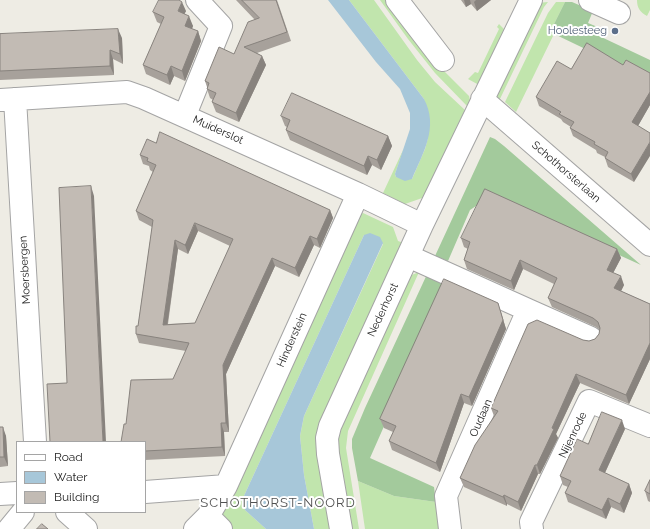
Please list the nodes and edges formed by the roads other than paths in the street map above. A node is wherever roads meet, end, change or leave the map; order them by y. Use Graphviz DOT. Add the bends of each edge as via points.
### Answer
graph roads {
  1 [pos="197,0"];
  2 [pos="398,0"];
  3 [pos="531,0"];
  4 [pos="590,0"];
  5 [pos="619,13"];
  6 [pos="443,60"];
  7 [pos="7,99"];
  8 [pos="482,100"];
  9 [pos="185,116"];
  10 [pos="358,194"];
  11 [pos="422,225"];
  12 [pos="650,245"];
  13 [pos="408,256"];
  14 [pos="528,310"];
  15 [pos="591,338"];
  16 [pos="650,426"];
  17 [pos="35,441"];
  18 [pos="226,486"];
  19 [pos="146,492"];
  20 [pos="16,493"];
  21 [pos="0,494"];
  22 [pos="22,513"];
  23 [pos="68,513"];
  24 [pos="208,525"];
  25 [pos="9,529"];
  26 [pos="86,529"];
  27 [pos="341,529"];
  28 [pos="450,529"];
  29 [pos="532,529"];
  1 -- 9 [label="street" via="221,26"];
  2 -- 6 [label="street"];
  3 -- 8 [label="street"];
  4 -- 5 [label="street"];
  7 -- 9 [label="street, Muiderslot" via="126,92"];
  7 -- 17 [label="street, Moersbergen"];
  8 -- 11 [label="street, Nederhorst"];
  8 -- 12 [label="street, Schothorsterlaan"];
  9 -- 10 [label="street, Muiderslot"];
  10 -- 11 [label="street, Muiderslot"];
  10 -- 18 [label="street, Hinderstein"];
  11 -- 13 [label="street, Nederhorst"];
  13 -- 14 [label="street"];
  13 -- 27 [label="street, Nederhorst" via="330,426 327,438"];
  14 -- 15 [label="street"];
  14 -- 28 [label="street, Oudaan" via="446,496"];
  16 -- 29 [label="street, Nijenrode" via="589,401 531,522"];
  18 -- 19 [label="street"];
  18 -- 24 [label="street, Hinderstein"];
  20 -- 21 [label="street"];
  22 -- 25 [label="street"];
  23 -- 26 [label="street"];
}
